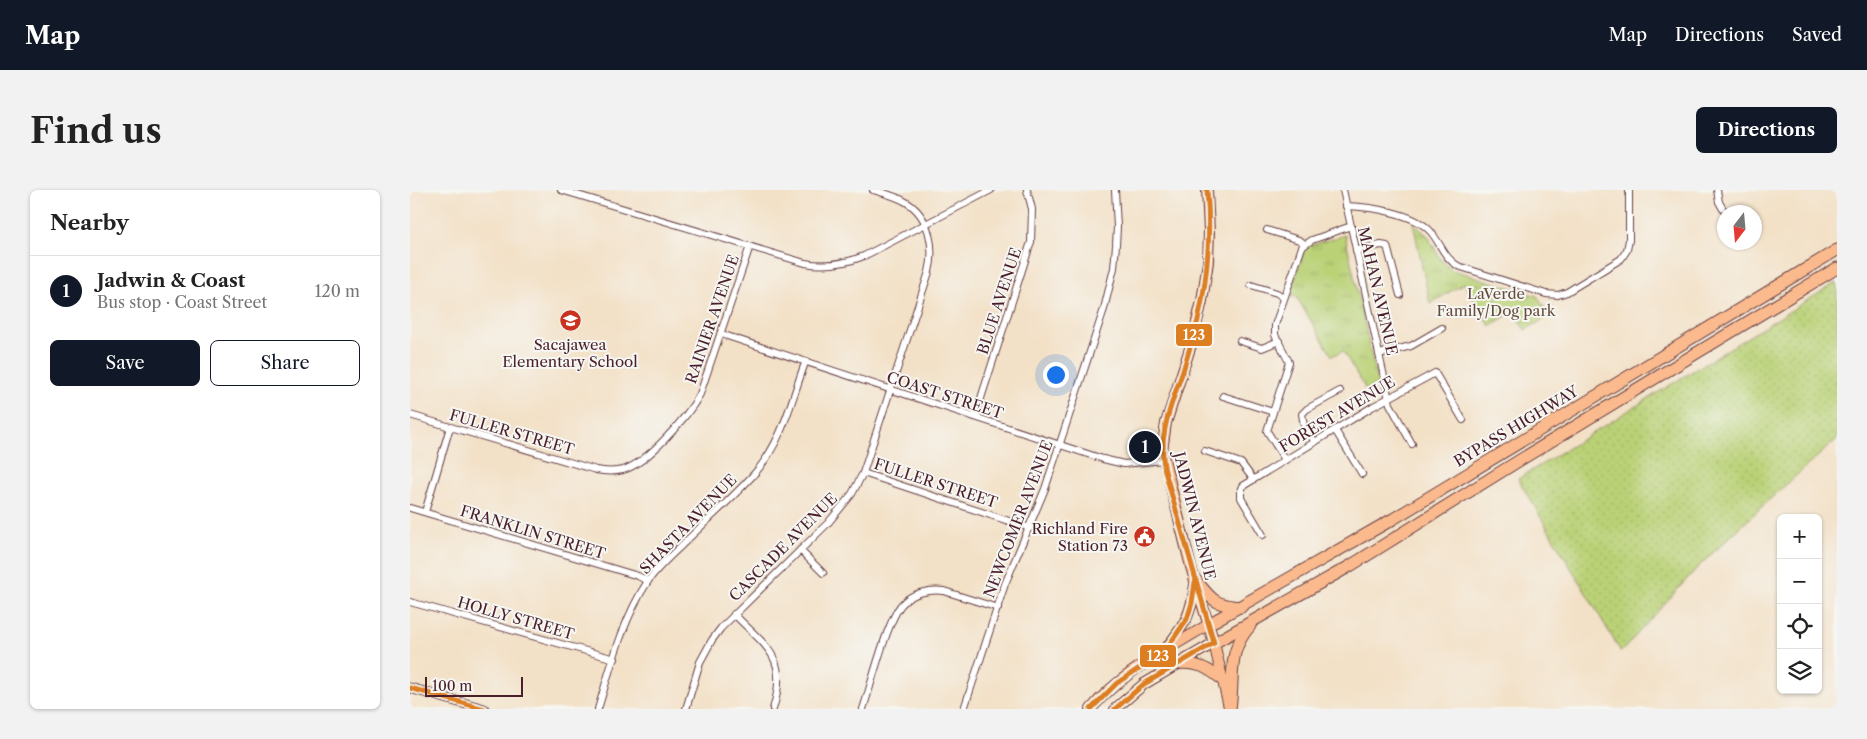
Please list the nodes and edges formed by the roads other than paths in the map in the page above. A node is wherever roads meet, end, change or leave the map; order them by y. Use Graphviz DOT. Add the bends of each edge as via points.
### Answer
graph roads {
  1 [pos="561,190"];
  2 [pos="873,190"];
  3 [pos="990,190"];
  4 [pos="1027,190"];
  5 [pos="1115,190"];
  6 [pos="1207,190"];
  7 [pos="1343,190"];
  8 [pos="1629,190"];
  9 [pos="1717,190"];
  10 [pos="1721,205"];
  11 [pos="1346,206"];
  12 [pos="924,224"];
  13 [pos="1351,226"];
  14 [pos="1267,230"];
  15 [pos="1305,244"];
  16 [pos="750,246"];
  17 [pos="1356,250"];
  18 [pos="1837,250"];
  19 [pos="1837,268"];
  20 [pos="1251,285"];
  21 [pos="1400,295"];
  22 [pos="1284,298"];
  23 [pos="1442,328"];
  24 [pos="721,334"];
  25 [pos="1279,341"];
  26 [pos="1240,342"];
  27 [pos="1379,354"];
  28 [pos="805,362"];
  29 [pos="890,390"];
  30 [pos="1340,391"];
  31 [pos="1223,396"];
  32 [pos="1388,397"];
  33 [pos="1273,412"];
  34 [pos="410,415"];
  35 [pos="975,417"];
  36 [pos="1463,420"];
  37 [pos="450,427"];
  38 [pos="1335,430"];
  39 [pos="1314,442"];
  40 [pos="1412,444"];
  41 [pos="1060,445"];
  42 [pos="1205,451"];
  43 [pos="1163,460"];
  44 [pos="1285,460"];
  45 [pos="607,472"];
  46 [pos="863,472"];
  47 [pos="1362,474"];
  48 [pos="1253,479"];
  49 [pos="410,508"];
  50 [pos="425,512"];
  51 [pos="1030,528"];
  52 [pos="1263,534"];
  53 [pos="800,550"];
  54 [pos="823,573"];
  55 [pos="1195,579"];
  56 [pos="648,581"];
  57 [pos="410,602"];
  58 [pos="1241,607"];
  59 [pos="998,608"];
  60 [pos="734,614"];
  61 [pos="1259,617"];
  62 [pos="1209,624"];
  63 [pos="1214,643"];
  64 [pos="1165,651"];
  65 [pos="614,659"];
  66 [pos="1177,664"];
  67 [pos="1222,680"];
  68 [pos="410,688"];
  69 [pos="466,707"];
  70 [pos="484,709"];
  71 [pos="598,709"];
  72 [pos="686,709"];
  73 [pos="773,709"];
  74 [pos="863,709"];
  75 [pos="964,709"];
  76 [pos="1091,709"];
  77 [pos="1115,709"];
  78 [pos="1229,709"];
  1 -- 16 [label="street"];
  2 -- 12 [label="street, CASCADE AVENUE" via="908,203"];
  3 -- 12 [label="street"];
  4 -- 35 [label="street, BLUE AVENUE" via="1032,209 1031,242"];
  5 -- 41 [label="street, NEWCOMER AVENUE" via="1116,245 1109,290"];
  6 -- 43 [label="main road, JADWIN AVENUE" via="1209,231 1204,289 1192,342 1166,423"];
  7 -- 11 [label="street, MAHAN AVENUE"];
  8 -- 11 [label="street" via="1630,236 1627,250 1618,262 1561,295 1456,265 1447,258 1432,234 1416,221 1372,208"];
  9 -- 10 [label="street"];
  11 -- 13 [label="street, MAHAN AVENUE"];
  12 -- 16 [label="street" via="864,256 835,264 812,264"];
  12 -- 29 [label="street, CASCADE AVENUE" via="931,240 932,262"];
  13 -- 15 [label="street"];
  13 -- 17 [label="street, MAHAN AVENUE"];
  14 -- 15 [label="street"];
  15 -- 22 [label="street" via="1298,254"];
  16 -- 24 [label="street, RAINIER AVENUE"];
  17 -- 21 [label="street" via="1387,246"];
  17 -- 27 [label="street, MAHAN AVENUE"];
  18 -- 58 [label="highway, BYPASS HIGHWAY" via="1393,519"];
  19 -- 61 [label="highway, BYPASS HIGHWAY" via="1350,566"];
  20 -- 22 [label="street"];
  22 -- 25 [label="street" via="1274,330"];
  23 -- 27 [label="street" via="1414,344"];
  24 -- 28 [label="street, COAST STREET"];
  24 -- 45 [label="street, RAINIER AVENUE" via="700,394 686,417 641,460 625,470"];
  25 -- 26 [label="street" via="1264,348"];
  25 -- 33 [label="street" via="1289,364"];
  27 -- 32 [label="street, MAHAN AVENUE"];
  28 -- 29 [label="street, COAST STREET"];
  28 -- 56 [label="street, SHASTA AVENUE" via="783,429 756,472"];
  29 -- 35 [label="street, COAST STREET"];
  29 -- 46 [label="street, CASCADE AVENUE"];
  30 -- 39 [label="street" via="1302,414 1304,426"];
  31 -- 33 [label="street"];
  32 -- 36 [label="street, FOREST AVENUE" via="1435,373"];
  32 -- 38 [label="street, FOREST AVENUE"];
  32 -- 40 [label="street, MAHAN AVENUE"];
  33 -- 44 [label="street" via="1267,431"];
  34 -- 37 [label="street, FULLER STREET"];
  35 -- 41 [label="street, COAST STREET"];
  37 -- 45 [label="street, FULLER STREET"];
  37 -- 50 [label="street"];
  38 -- 39 [label="street, FOREST AVENUE"];
  38 -- 47 [label="street"];
  39 -- 44 [label="street, FOREST AVENUE"];
  41 -- 43 [label="street, COAST STREET" via="1124,464"];
  41 -- 51 [label="street, NEWCOMER AVENUE"];
  42 -- 48 [label="street" via="1241,463"];
  43 -- 55 [label="main road, JADWIN AVENUE"];
  44 -- 48 [label="street, FOREST AVENUE"];
  46 -- 51 [label="street, FULLER STREET"];
  46 -- 53 [label="street, CASCADE AVENUE" via="843,507"];
  48 -- 52 [label="street" via="1242,487 1241,496"];
  49 -- 50 [label="street, FRANKLIN STREET"];
  50 -- 56 [label="street, FRANKLIN STREET"];
  51 -- 59 [label="street, NEWCOMER AVENUE"];
  53 -- 54 [label="street"];
  53 -- 60 [label="street, CASCADE AVENUE"];
  55 -- 58 [label="highway" via="1216,602"];
  55 -- 62 [label="main road, JADWIN AVENUE"];
  55 -- 64 [label="main road" via="1187,619"];
  56 -- 65 [label="street, SHASTA AVENUE"];
  57 -- 65 [label="street, HOLLY STREET"];
  58 -- 62 [label="highway, BYPASS HIGHWAY"];
  59 -- 74 [label="street" via="936,590 906,600 890,627"];
  59 -- 75 [label="street, NEWCOMER AVENUE"];
  60 -- 72 [label="street, CASCADE AVENUE" via="712,640 700,662"];
  60 -- 73 [label="street" via="773,657 780,679"];
  61 -- 63 [label="highway, BYPASS HIGHWAY"];
  61 -- 78 [label="highway" via="1240,637 1234,652"];
  62 -- 63 [label="main road, JADWIN AVENUE"];
  62 -- 64 [label="main road"];
  63 -- 66 [label="main road"];
  63 -- 67 [label="main road, JADWIN AVENUE"];
  64 -- 76 [label="main road" via="1117,683"];
  65 -- 71 [label="street, SHASTA AVENUE"];
  66 -- 67 [label="main road" via="1200,665"];
  66 -- 77 [label="main road" via="1144,684"];
  67 -- 78 [label="main road, JADWIN AVENUE"];
  68 -- 69 [label="street"];
  69 -- 70 [label="street"];
}
